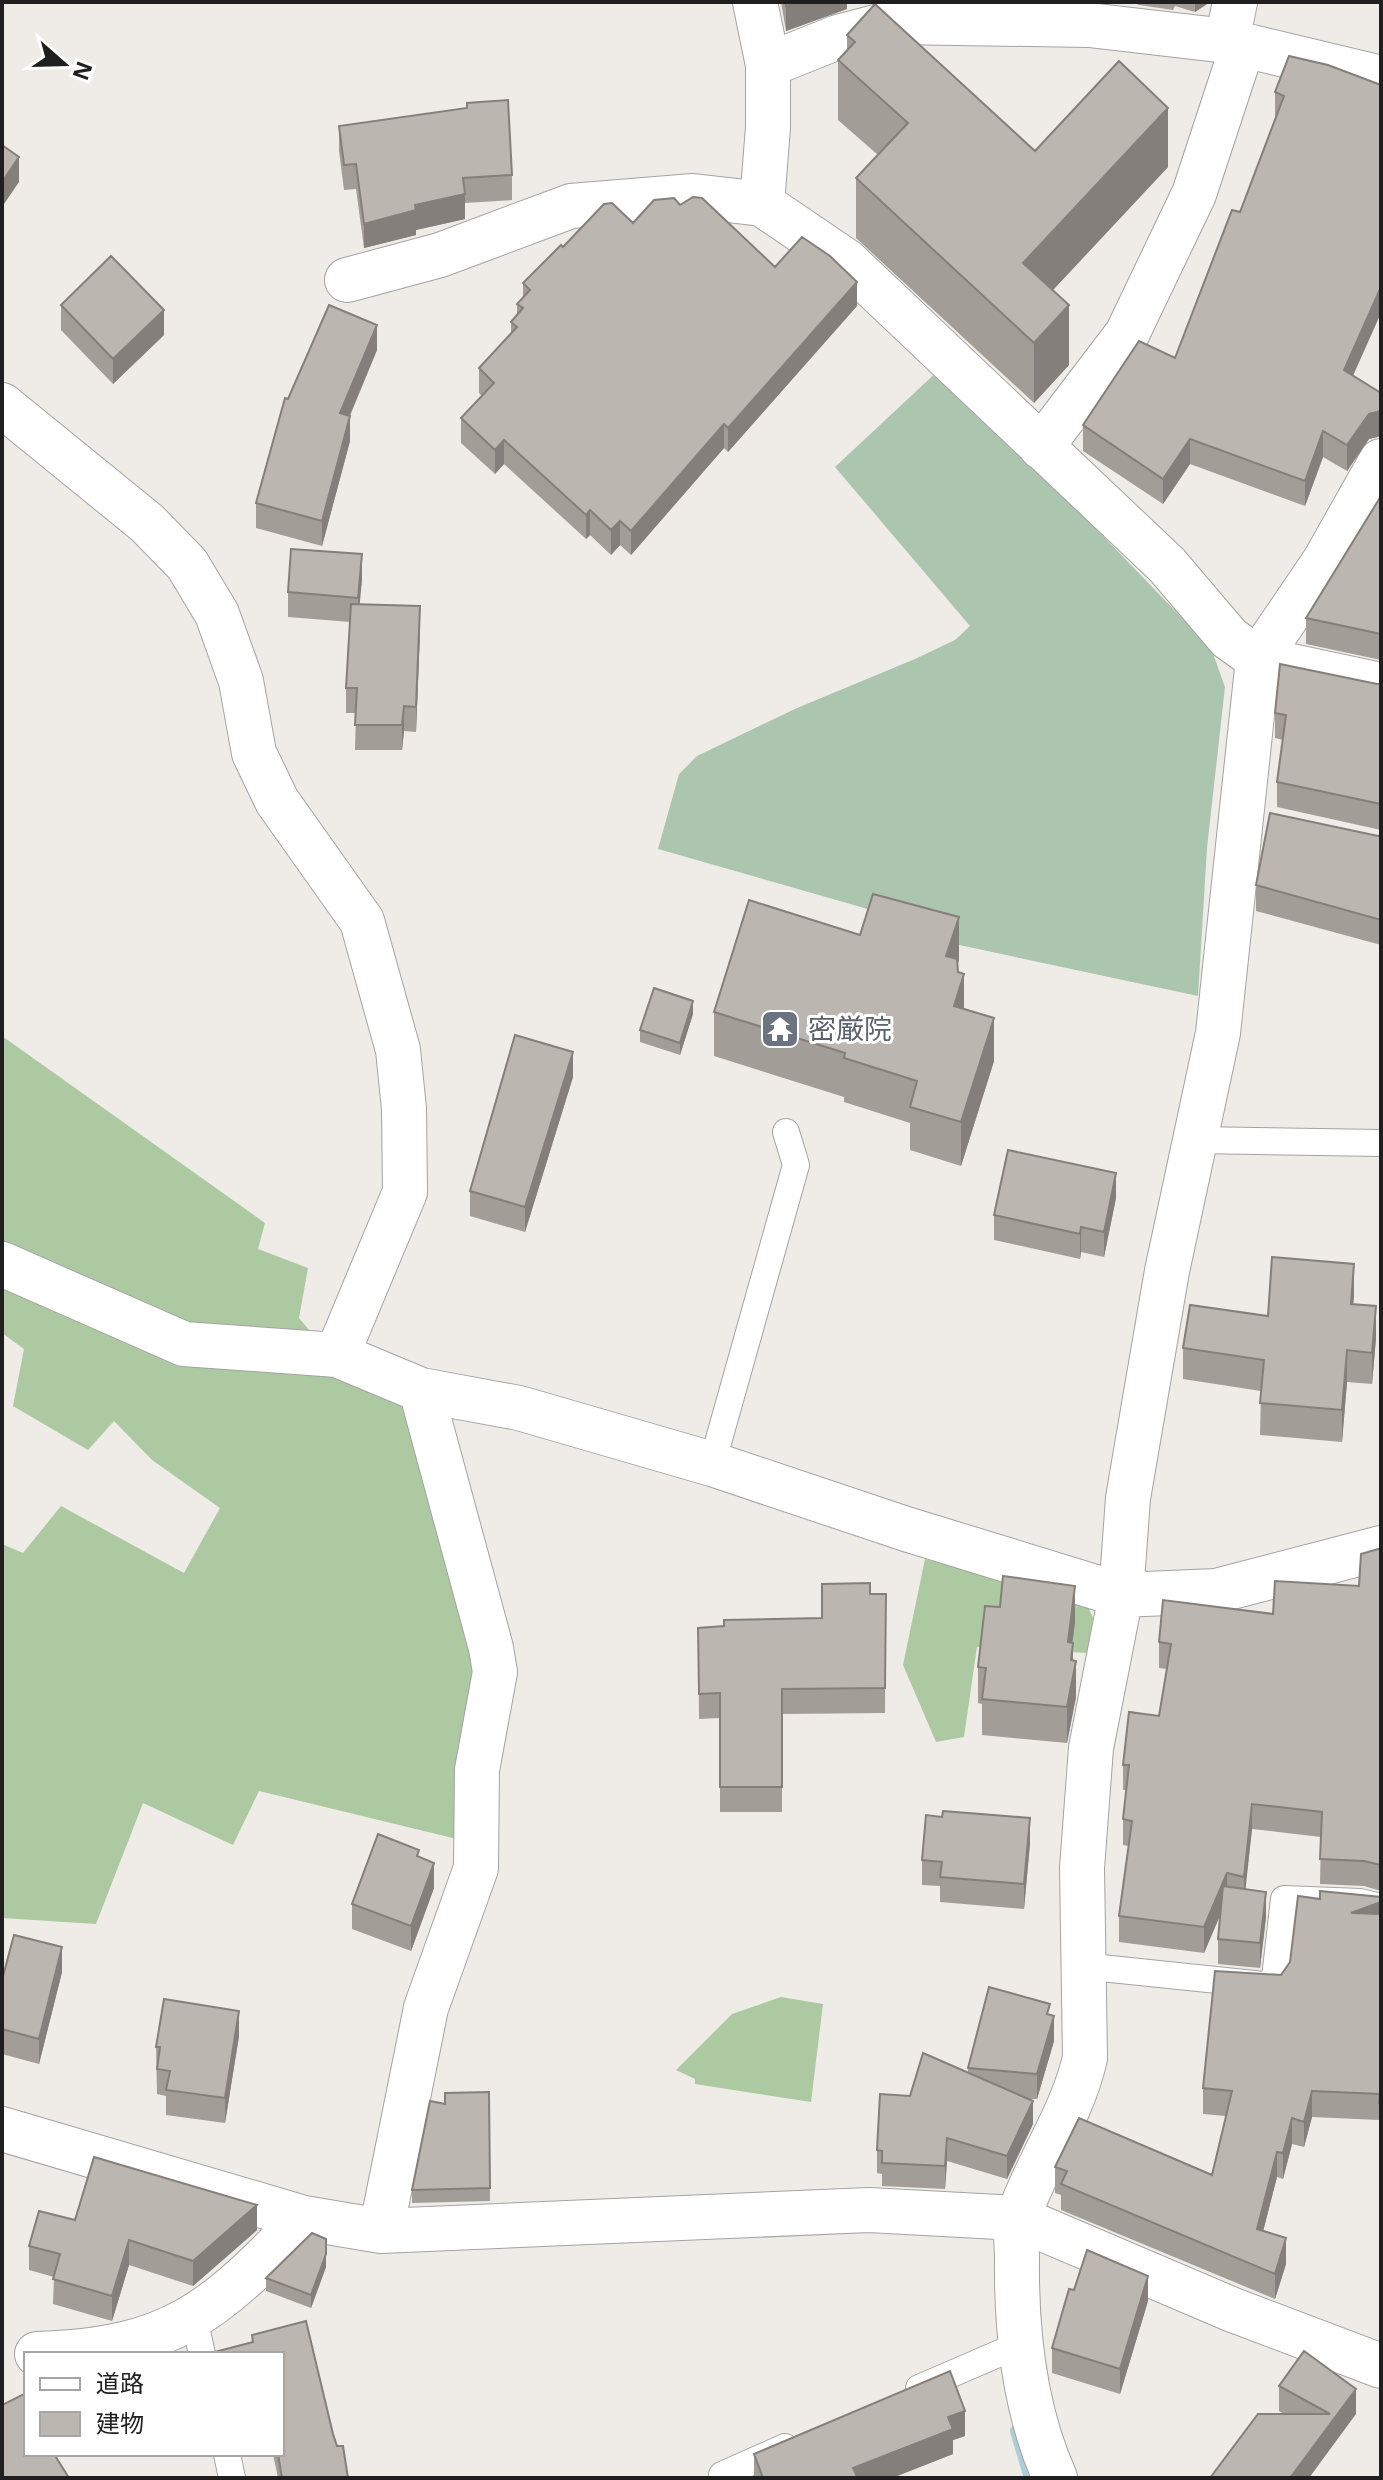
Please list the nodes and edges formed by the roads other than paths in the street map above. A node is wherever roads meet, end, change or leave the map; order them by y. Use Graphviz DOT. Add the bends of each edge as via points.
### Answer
graph roads {
  1 [pos="755,2"];
  2 [pos="1072,14"];
  3 [pos="1235,29"];
  4 [pos="768,65"];
  5 [pos="1381,78"];
  6 [pos="762,204"];
  7 [pos="347,280"];
  8 [pos="2,405"];
  9 [pos="1041,447"];
  10 [pos="1381,461"];
  11 [pos="1258,659"];
  12 [pos="1381,685"];
  13 [pos="786,1132"];
  14 [pos="1380,1137"];
  15 [pos="1194,1140"];
  16 [pos="2,1264"];
  17 [pos="337,1355"];
  18 [pos="421,1390"];
  19 [pos="712,1464"];
  20 [pos="1381,1548"];
  21 [pos="1121,1595"];
  22 [pos="1381,1907"];
  23 [pos="1082,1966"];
  24 [pos="2,2129"];
  25 [pos="304,2218"];
  26 [pos="1017,2218"];
  27 [pos="381,2231"];
  28 [pos="198,2336"];
  29 [pos="1021,2344"];
  30 [pos="61,2352"];
  31 [pos="24,2354"];
  32 [pos="2,2360"];
  33 [pos="1381,2366"];
  34 [pos="893,2400"];
  35 [pos="807,2437"];
  36 [pos="227,2456"];
  37 [pos="722,2475"];
  38 [pos="232,2478"];
  39 [pos="1055,2478"];
  1 -- 4 [label="street"];
  2 -- 3 [label="street"];
  2 -- 4 [label="street" via="895,22 838,37"];
  3 -- 5 [label="street"];
  3 -- 9 [label="street" via="1194,194 1127,334"];
  4 -- 6 [label="street"];
  6 -- 7 [label="street" via="693,196 571,206 440,255"];
  6 -- 9 [label="street" via="846,261"];
  8 -- 17 [label="street" via="147,523 187,564 217,614 241,681 254,753 277,801 362,921 398,1050 405,1192"];
  9 -- 11 [label="street" via="1167,565 1229,638"];
  10 -- 11 [label="street" via="1324,562"];
  11 -- 12 [label="street"];
  11 -- 15 [label="street" via="1256,820"];
  13 -- 19 [label="lane" via="796,1165"];
  14 -- 15 [label="lane"];
  15 -- 21 [label="street" via="1128,1498"];
  16 -- 17 [label="street" via="184,1344"];
  17 -- 18 [label="street"];
  18 -- 19 [label="street" via="519,1408"];
  18 -- 27 [label="street" via="495,1672 477,1770 476,1868 426,2008"];
  19 -- 21 [label="street"];
  20 -- 21 [label="street" via="1216,1591"];
  21 -- 23 [label="street" via="1091,1748 1082,1868"];
  22 -- 23 [label="lane" via="1284,1899 1274,1986"];
  23 -- 26 [label="street" via="1085,2058 1078,2089"];
  24 -- 25 [label="street"];
  25 -- 27 [label="street"];
  25 -- 28 [label="street"];
  26 -- 27 [label="street" via="869,2210"];
  26 -- 29 [label="street"];
  26 -- 33 [label="street"];
  28 -- 30 [label="street"];
  29 -- 34 [label="lane"];
  29 -- 39 [label="street" via="1027,2397"];
  31 -- 32 [label="street"];
  35 -- 37 [label="lane"];
  36 -- 38 [label="lane"];
}
